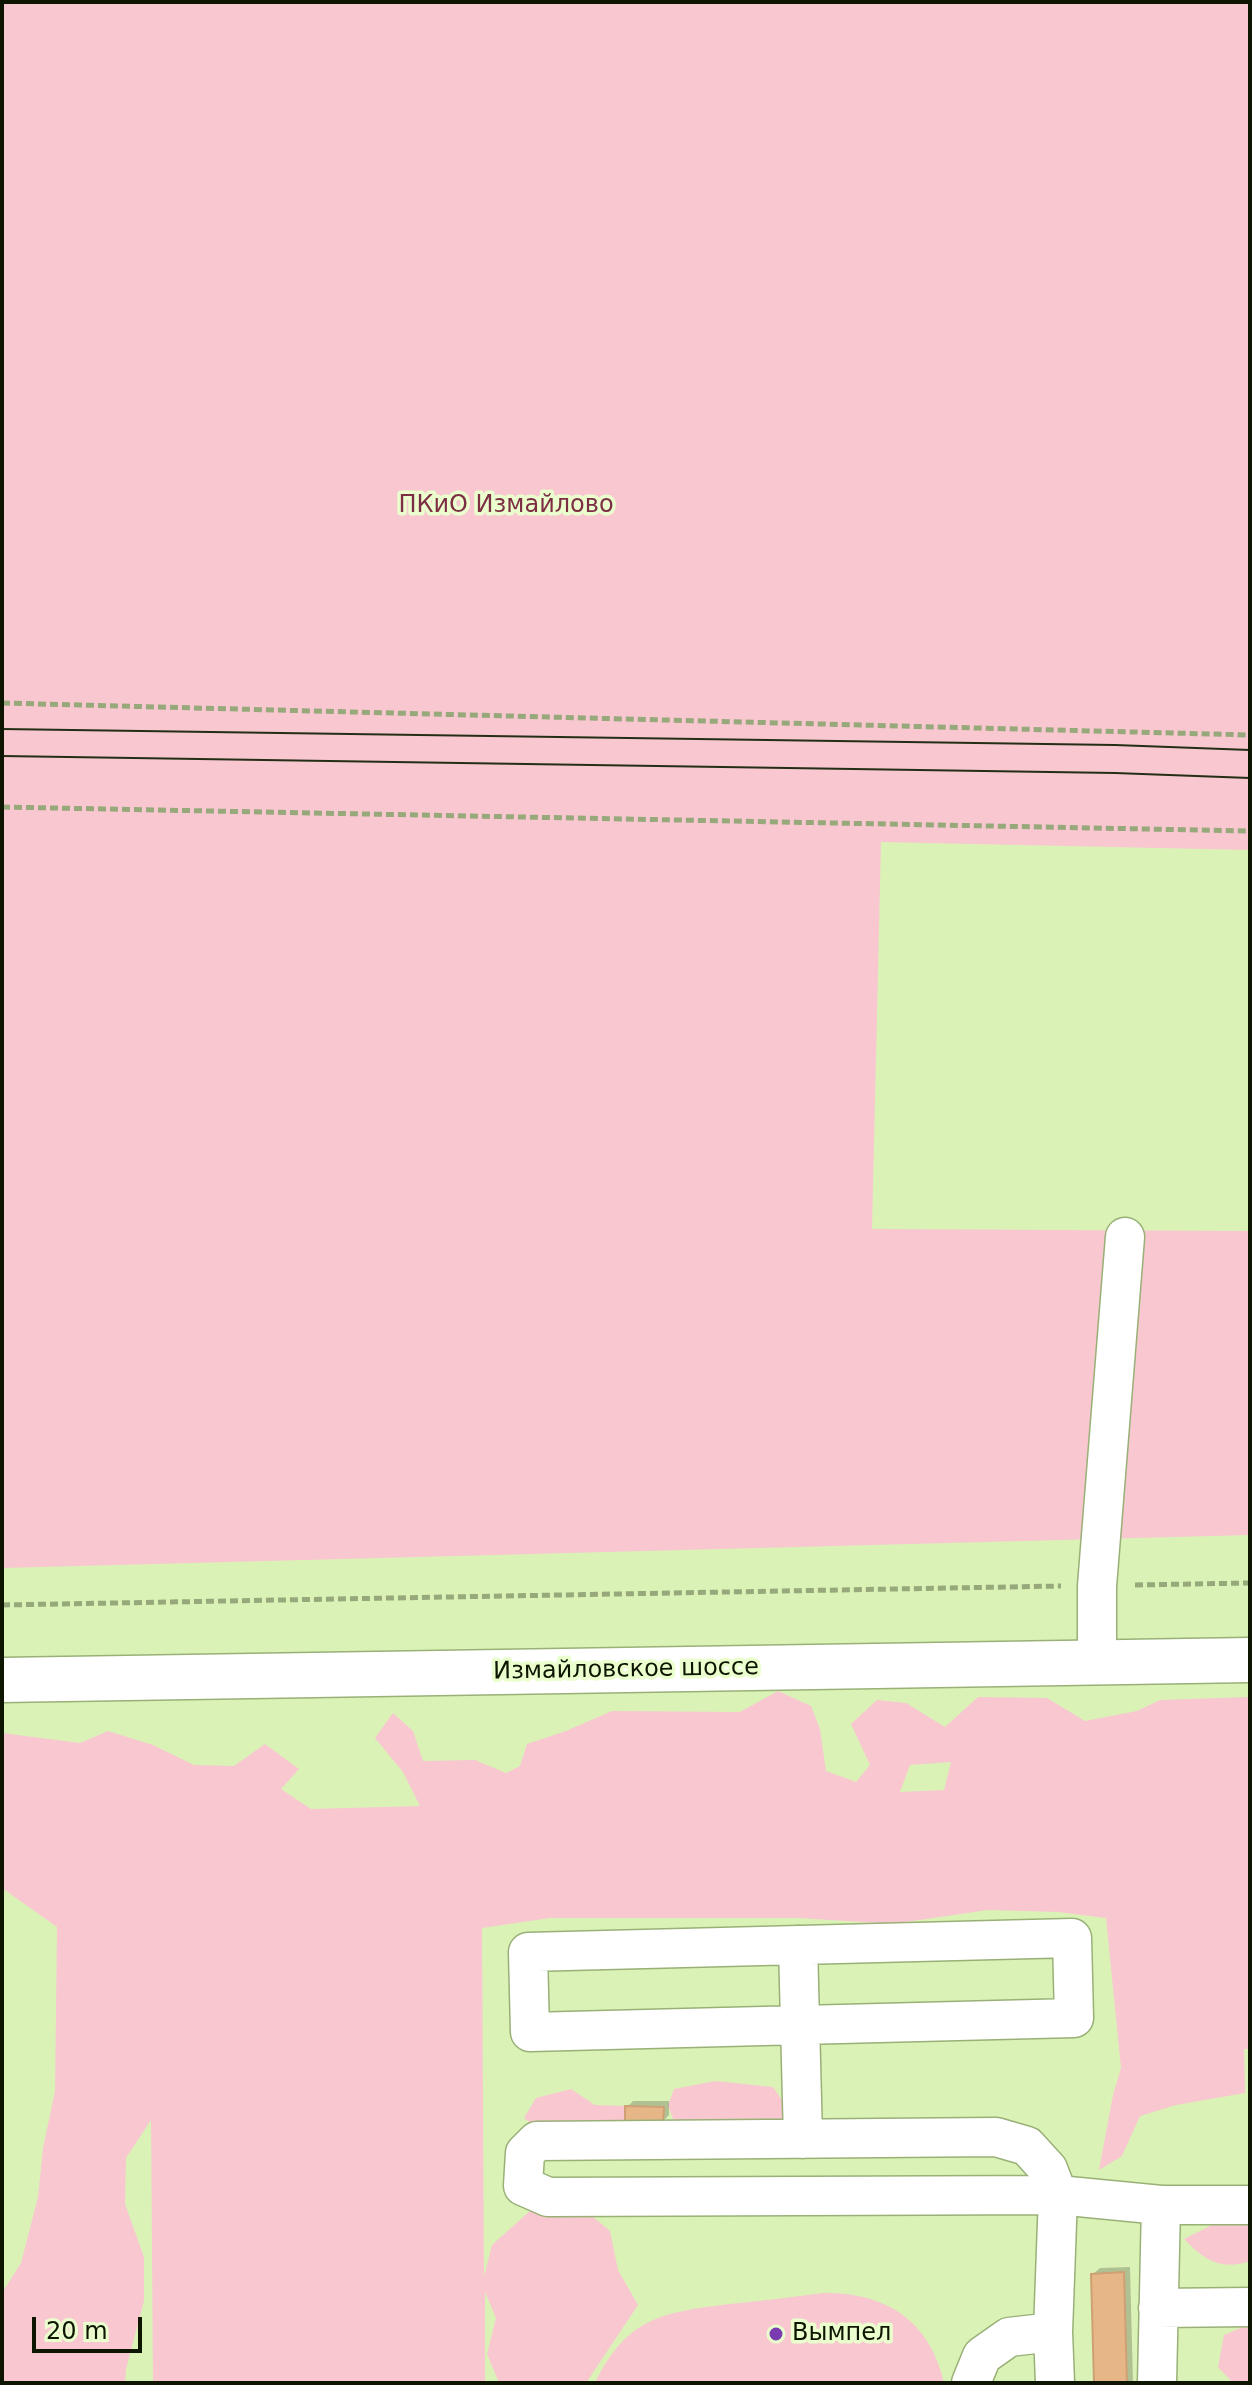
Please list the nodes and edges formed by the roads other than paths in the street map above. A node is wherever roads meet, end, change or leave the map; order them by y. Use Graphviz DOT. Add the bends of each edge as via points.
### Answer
graph roads {
  1 [pos="1125,1237"];
  2 [pos="1250,1660"];
  3 [pos="1097,1663"];
  4 [pos="2,1680"];
  5 [pos="798,1945"];
  6 [pos="800,2025"];
  7 [pos="803,2139"];
  8 [pos="1058,2195"];
  9 [pos="1161,2205"];
  10 [pos="1250,2205"];
  11 [pos="1250,2307"];
  12 [pos="1158,2308"];
  13 [pos="1053,2332"];
  14 [pos="971,2383"];
  15 [pos="1055,2383"];
  16 [pos="1157,2383"];
  1 -- 3 [label="lane" via="1097,1586"];
  2 -- 3 [label="main road, Измайловское шоссе"];
  3 -- 4 [label="main road, Измайловское шоссе"];
  5 -- 6 [label="lane"];
  5 -- 6 [label="lane" via="528,1952 530,2032"];
  5 -- 6 [label="lane" via="1072,1938 1074,2018"];
  6 -- 7 [label="lane"];
  7 -- 8 [label="lane" via="996,2137 1027,2146 1048,2169"];
  7 -- 8 [label="lane" via="537,2141 525,2153 523,2186 548,2197"];
  8 -- 9 [label="lane"];
  8 -- 13 [label="lane"];
  9 -- 10 [label="lane"];
  9 -- 12 [label="lane"];
  11 -- 12 [label="lane"];
  12 -- 16 [label="lane"];
  13 -- 14 [label="lane" via="1009,2337 982,2356"];
  13 -- 15 [label="lane"];
}
